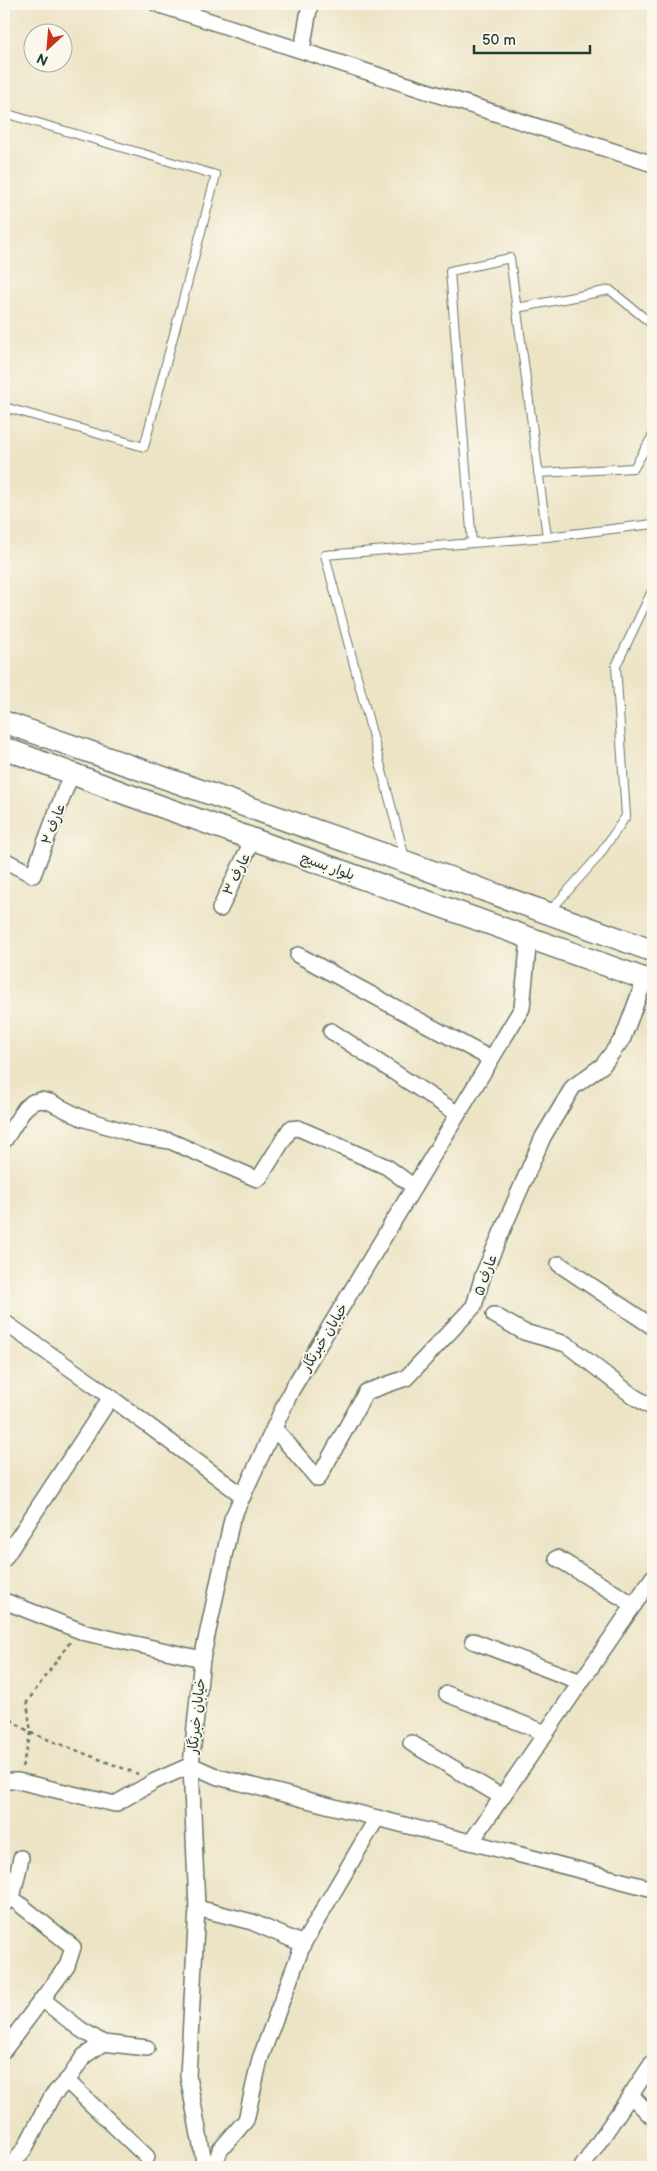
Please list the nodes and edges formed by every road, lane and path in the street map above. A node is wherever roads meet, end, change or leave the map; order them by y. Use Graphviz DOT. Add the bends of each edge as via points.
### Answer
graph roads {
  1 [pos="157,4"];
  2 [pos="310,4"];
  3 [pos="302,50"];
  4 [pos="4,113"];
  5 [pos="653,164"];
  6 [pos="517,308"];
  7 [pos="653,326"];
  8 [pos="4,418"];
  9 [pos="653,435"];
  10 [pos="538,473"];
  11 [pos="653,524"];
  12 [pos="547,537"];
  13 [pos="472,543"];
  14 [pos="653,589"];
  15 [pos="4,722"];
  16 [pos="4,748"];
  17 [pos="72,774"];
  18 [pos="195,788"];
  19 [pos="185,815"];
  20 [pos="253,839"];
  21 [pos="4,860"];
  22 [pos="406,862"];
  23 [pos="220,909"];
  24 [pos="548,914"];
  25 [pos="530,938"];
  26 [pos="653,951"];
  27 [pos="298,955"];
  28 [pos="649,981"];
  29 [pos="331,1031"];
  30 [pos="491,1060"];
  31 [pos="458,1114"];
  32 [pos="4,1141"];
  33 [pos="414,1187"];
  34 [pos="559,1264"];
  35 [pos="494,1315"];
  36 [pos="4,1322"];
  37 [pos="653,1327"];
  38 [pos="111,1397"];
  39 [pos="653,1408"];
  40 [pos="274,1428"];
  41 [pos="243,1496"];
  42 [pos="557,1558"];
  43 [pos="4,1559"];
  44 [pos="653,1577"];
  45 [pos="4,1601"];
  46 [pos="634,1605"];
  47 [pos="78,1630"];
  48 [pos="472,1641"];
  49 [pos="202,1659"];
  50 [pos="581,1682"];
  51 [pos="447,1694"];
  52 [pos="4,1715"];
  53 [pos="31,1733"];
  54 [pos="546,1733"];
  55 [pos="411,1743"];
  56 [pos="191,1765"];
  57 [pos="155,1780"];
  58 [pos="11,1781"];
  59 [pos="502,1798"];
  60 [pos="377,1818"];
  61 [pos="472,1842"];
  62 [pos="21,1858"];
  63 [pos="653,1889"];
  64 [pos="8,1901"];
  65 [pos="197,1908"];
  66 [pos="304,1944"];
  67 [pos="42,2000"];
  68 [pos="103,2043"];
  69 [pos="147,2048"];
  70 [pos="4,2050"];
  71 [pos="653,2062"];
  72 [pos="67,2080"];
  73 [pos="631,2095"];
  74 [pos="653,2112"];
  75 [pos="147,2157"];
  76 [pos="10,2167"];
  77 [pos="205,2167"];
  78 [pos="214,2167"];
  79 [pos="582,2167"];
  1 -- 3 [label="street"];
  2 -- 3 [label="street"];
  3 -- 5 [label="street"];
  4 -- 8 [label="lane" via="216,175 144,447 8,408"];
  6 -- 7 [label="lane" via="610,290"];
  6 -- 10 [label="lane"];
  6 -- 13 [label="lane" via="510,258 450,271"];
  9 -- 10 [label="lane" via="634,468"];
  10 -- 12 [label="lane"];
  11 -- 12 [label="lane"];
  12 -- 13 [label="lane"];
  13 -- 22 [label="lane" via="325,555"];
  14 -- 24 [label="lane" via="616,666 626,816 598,857"];
  15 -- 18 [label="main road"];
  16 -- 17 [label="main road, بلوار بسیج"];
  17 -- 19 [label="main road, بلوار بسیج"];
  17 -- 21 [label="street, عارف ۲" via="33,875"];
  18 -- 19 [label="main road"];
  18 -- 22 [label="main road"];
  19 -- 20 [label="main road, بلوار بسیج"];
  20 -- 23 [label="street, عارف ۳"];
  20 -- 25 [label="main road, بلوار بسیج"];
  22 -- 24 [label="main road"];
  24 -- 26 [label="main road"];
  25 -- 28 [label="main road, بلوار بسیج"];
  25 -- 30 [label="street, خیابان خبرنگار" via="522,1008"];
  27 -- 30 [label="street"];
  28 -- 40 [label="street, عارف ۵" via="623,1038 603,1065 573,1087 543,1137 482,1275 474,1306 406,1378 366,1392 318,1479"];
  29 -- 31 [label="street"];
  30 -- 31 [label="street, خیابان خبرنگار"];
  31 -- 33 [label="street, خیابان خبرنگار"];
  32 -- 33 [label="street" via="25,1108 41,1100 82,1118 138,1136 170,1140 257,1179 290,1129 298,1128 387,1167"];
  33 -- 40 [label="street, خیابان خبرنگار" via="291,1391"];
  34 -- 37 [label="street"];
  35 -- 39 [label="street" via="524,1332 566,1344"];
  36 -- 38 [label="street"];
  38 -- 41 [label="street"];
  38 -- 43 [label="street"];
  40 -- 41 [label="street, خیابان خبرنگار"];
  41 -- 49 [label="street, خیابان خبرنگار" via="232,1519"];
  42 -- 46 [label="street"];
  44 -- 46 [label="street"];
  45 -- 47 [label="street"];
  46 -- 50 [label="street"];
  47 -- 49 [label="street"];
  47 -- 53 [label="path" via="28,1702"];
  48 -- 50 [label="street"];
  49 -- 56 [label="street, خیابان خبرنگار"];
  50 -- 54 [label="street"];
  51 -- 54 [label="street"];
  52 -- 53 [label="path"];
  53 -- 57 [label="path"];
  53 -- 58 [label="path"];
  54 -- 59 [label="street"];
  55 -- 59 [label="street"];
  56 -- 57 [label="street"];
  56 -- 60 [label="street" via="218,1777"];
  56 -- 65 [label="street, خیابان خبرنگار"];
  57 -- 58 [label="street" via="115,1804"];
  59 -- 61 [label="street"];
  60 -- 61 [label="street"];
  60 -- 66 [label="street"];
  61 -- 63 [label="street"];
  62 -- 64 [label="street"];
  64 -- 67 [label="street" via="73,1947 67,1966"];
  65 -- 66 [label="street" via="252,1922"];
  65 -- 77 [label="street, خیابان خبرنگار" via="188,2076"];
  66 -- 78 [label="street" via="260,2059 246,2120 220,2150"];
  67 -- 68 [label="street"];
  67 -- 70 [label="street"];
  68 -- 69 [label="street"];
  68 -- 72 [label="street" via="84,2056"];
  71 -- 73 [label="street"];
  72 -- 75 [label="street"];
  72 -- 76 [label="street" via="52,2096 25,2148"];
  73 -- 74 [label="street" via="650,2115"];
  73 -- 79 [label="street"];
}
